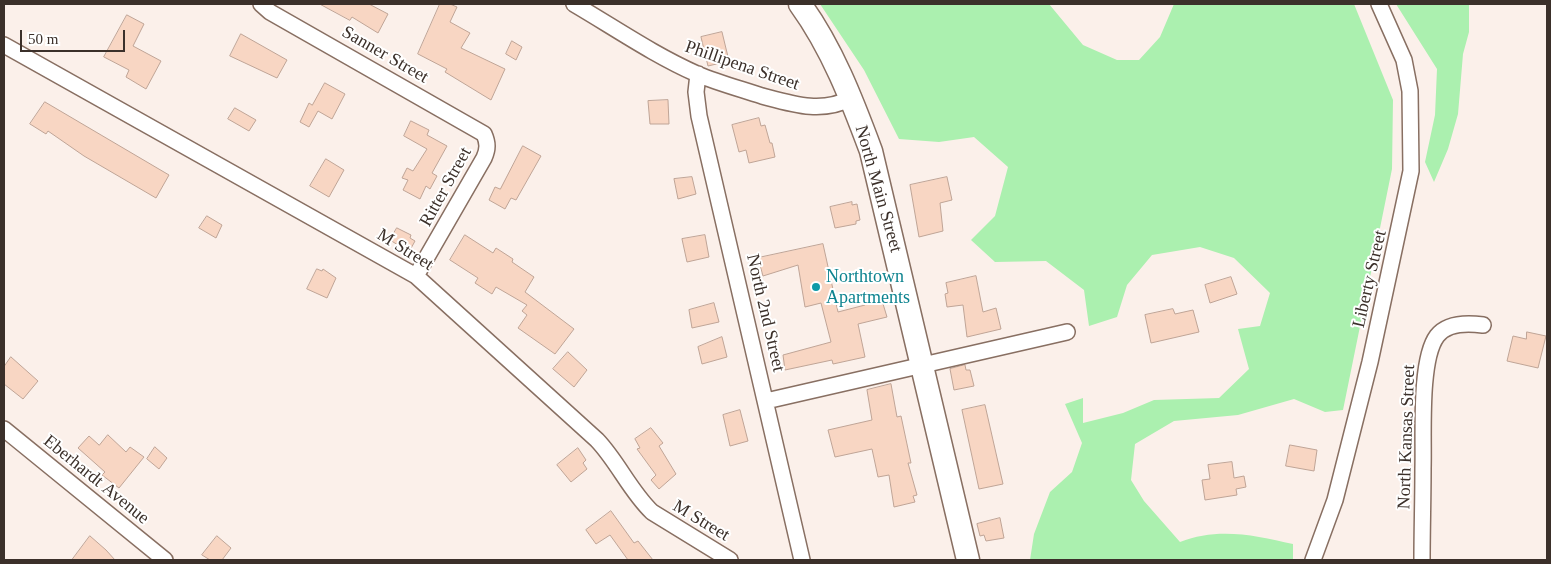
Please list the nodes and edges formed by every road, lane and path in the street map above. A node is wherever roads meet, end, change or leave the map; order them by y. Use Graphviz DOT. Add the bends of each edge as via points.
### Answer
graph roads {
  1 [pos="261,4"];
  2 [pos="574,4"];
  3 [pos="800,4"];
  4 [pos="1379,4"];
  5 [pos="4,45"];
  6 [pos="698,74"];
  7 [pos="851,98"];
  8 [pos="488,141"];
  9 [pos="416,276"];
  10 [pos="1483,325"];
  11 [pos="1067,332"];
  12 [pos="924,366"];
  13 [pos="766,400"];
  14 [pos="4,428"];
  15 [pos="165,560"];
  16 [pos="730,560"];
  17 [pos="802,560"];
  18 [pos="968,560"];
  19 [pos="1313,560"];
  20 [pos="1422,560"];
  1 -- 8 [label="street, Sanner Street" via="484,134"];
  2 -- 6 [label="street, Phillipena Street"];
  3 -- 7 [label="main road, North Main Street" via="832,57"];
  4 -- 19 [label="street, Liberty Street" via="1404,60 1410,90 1411,171 1370,362 1335,500"];
  5 -- 9 [label="street, M Street"];
  6 -- 7 [label="street, Phillipena Street" via="808,108"];
  6 -- 13 [label="street, North 2nd Street" via="699,116"];
  7 -- 12 [label="main road, North Main Street" via="871,150"];
  8 -- 9 [label="street, Ritter Street" via="484,158"];
  9 -- 16 [label="street, M Street" via="611,454 643,504"];
  10 -- 20 [label="street, North Kansas Street" via="1449,327 1437,336 1430,349 1424,417"];
  11 -- 12 [label="street"];
  12 -- 13 [label="street"];
  12 -- 18 [label="main road, North Main Street"];
  13 -- 17 [label="street, North 2nd Street"];
  14 -- 15 [label="street, Eberhardt Avenue"];
}
